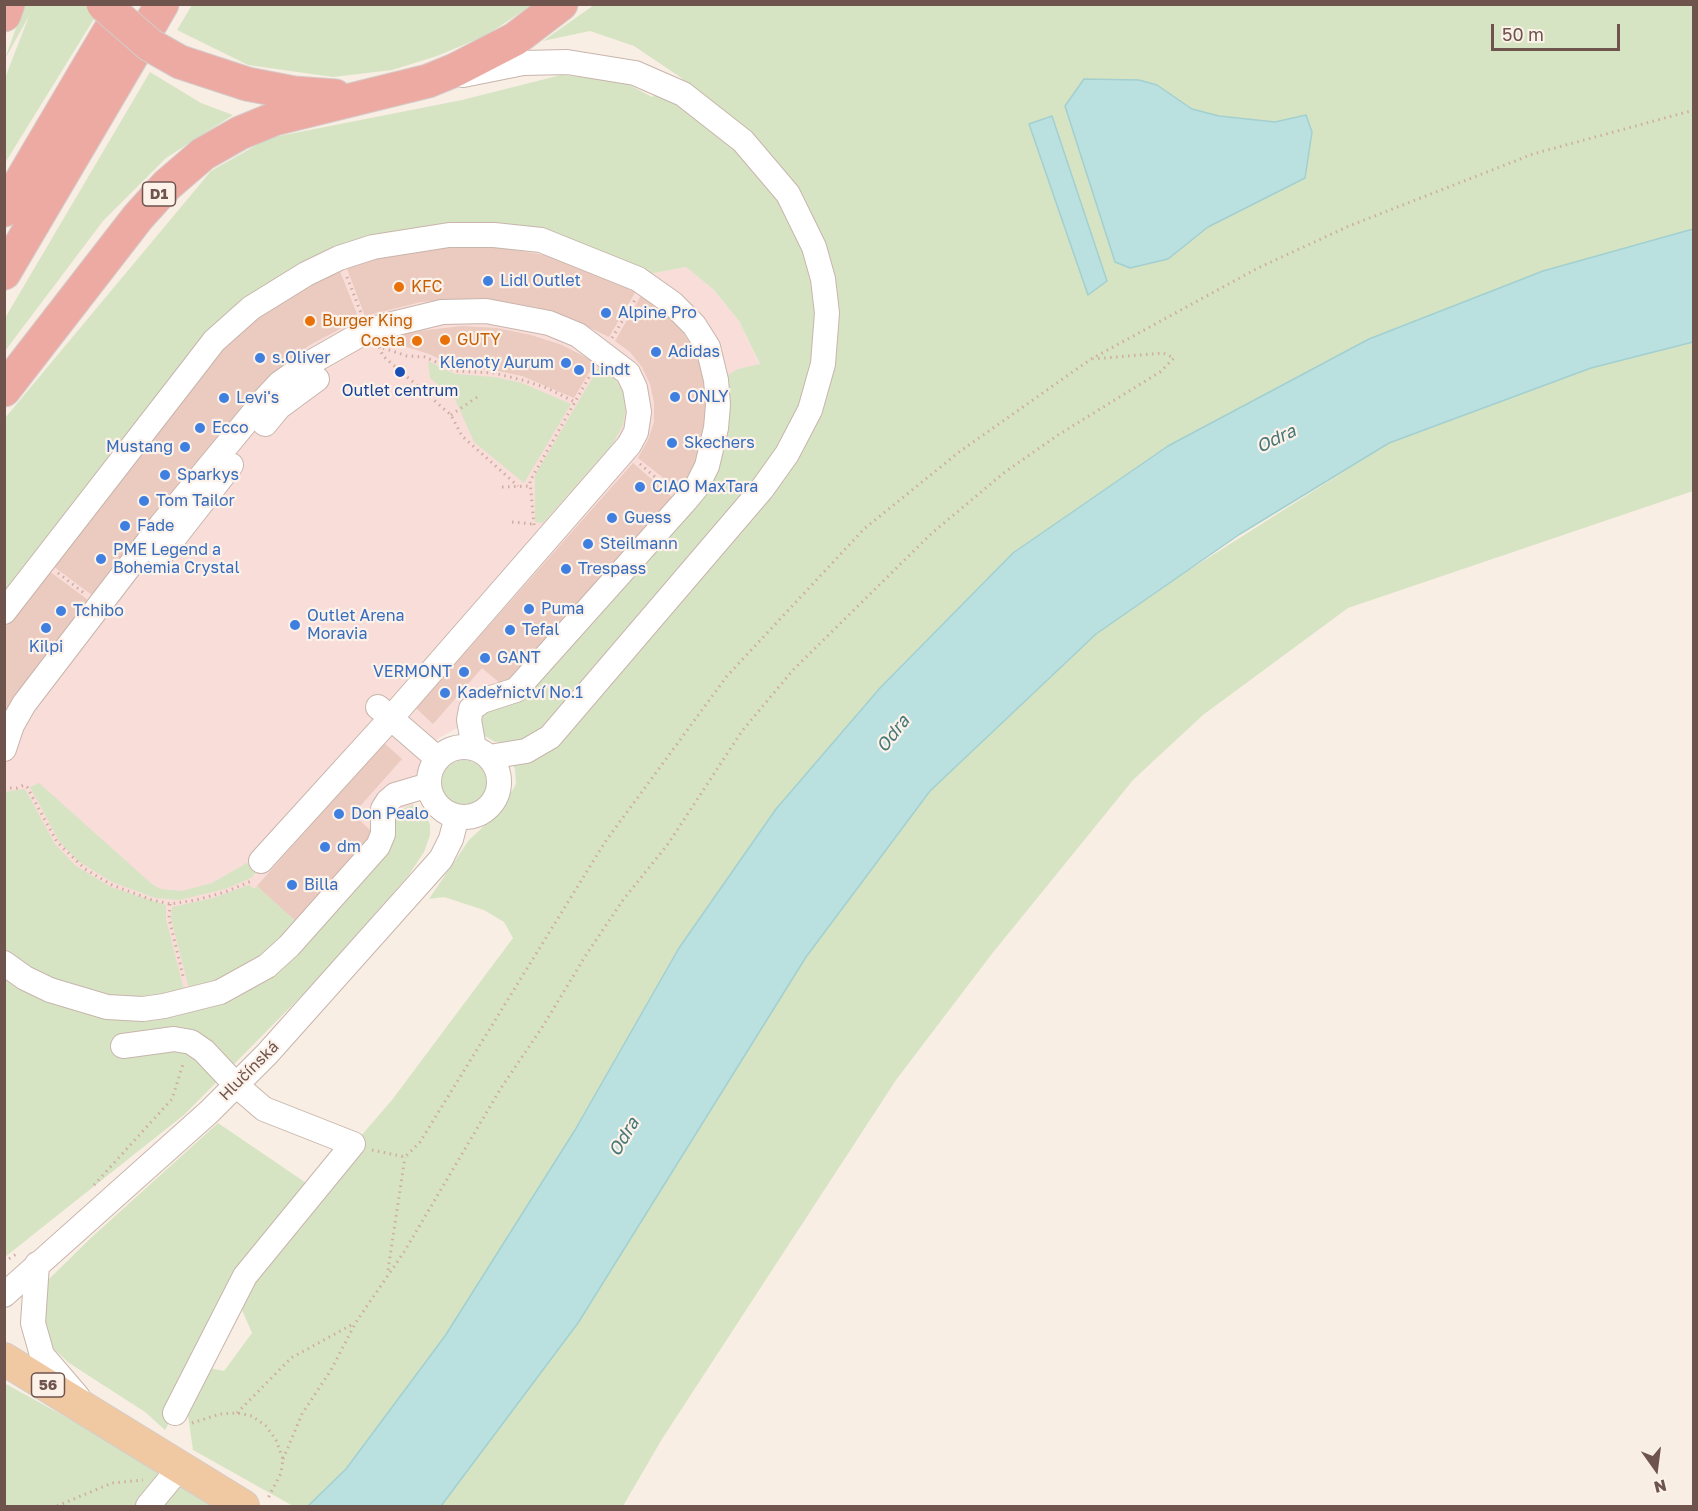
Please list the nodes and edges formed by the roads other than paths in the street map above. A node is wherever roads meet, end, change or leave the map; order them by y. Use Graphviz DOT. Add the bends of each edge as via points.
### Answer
graph roads {
  1 [pos="8,4"];
  2 [pos="561,4"];
  3 [pos="4,15"];
  4 [pos="108,16"];
  5 [pos="150,25"];
  6 [pos="428,81"];
  7 [pos="381,92"];
  8 [pos="4,210"];
  9 [pos="4,273"];
  10 [pos="317,379"];
  11 [pos="4,390"];
  12 [pos="160,556"];
  13 [pos="4,612"];
  14 [pos="385,713"];
  15 [pos="4,749"];
  16 [pos="481,753"];
  17 [pos="438,759"];
  18 [pos="429,785"];
  19 [pos="457,816"];
  20 [pos="261,861"];
  21 [pos="4,963"];
  22 [pos="123,1046"];
  23 [pos="236,1085"];
  24 [pos="32,1255"];
  25 [pos="4,1275"];
  26 [pos="4,1295"];
  27 [pos="4,1359"];
  28 [pos="92,1412"];
  29 [pos="175,1413"];
  30 [pos="174,1476"];
  31 [pos="247,1504"];
  32 [pos="148,1506"];
  1 -- 3 [label="highway"];
  2 -- 6 [label="highway" via="495,50"];
  4 -- 7 [label="highway, bridge" via="180,62 248,84 334,96"];
  4 -- 8 [label="highway"];
  5 -- 9 [label="highway"];
  6 -- 7 [label="highway"];
  6 -- 16 [label="street" via="523,63 557,62 627,71 683,94 727,126 784,188 811,239 825,294 827,332 819,380 802,426 775,471 550,737 526,751"];
  7 -- 11 [label="highway, D1" via="274,119 203,154 166,185 138,217"];
  10 -- 12 [label="street" via="279,407"];
  13 -- 16 [label="street" via="214,341 251,308 306,274 373,247 449,235 540,240 641,281 672,303 694,325 708,347 718,405 713,448 696,488 516,690 482,701 471,709 469,729"];
  14 -- 15 [label="street" via="540,531 624,451 636,432 639,412 628,373 578,335 549,323 486,311 442,312 331,349 280,384 161,525 24,704"];
  14 -- 17 [label="street"];
  14 -- 20 [label="street"];
  16 -- 17 [label="street" via="450,750"];
  16 -- 19 [label="street" via="498,774 495,799 482,812"];
  17 -- 18 [label="street" via="432,767"];
  18 -- 19 [label="street" via="438,806"];
  18 -- 21 [label="street" via="395,795 388,801 383,809 383,834 378,846 289,946 267,966 220,992 190,1002 143,1009 107,1007 50,990"];
  19 -- 23 [label="street, Hlučínská" via="447,849 433,868"];
  22 -- 23 [label="street" via="174,1039 191,1042"];
  23 -- 24 [label="street, Hlučínská"];
  23 -- 29 [label="street" via="264,1109 353,1144 246,1276"];
  24 -- 25 [label="street"];
  24 -- 26 [label="street, Hlučínská"];
  24 -- 28 [label="street" via="33,1323 42,1356"];
  27 -- 28 [label="main road, 56"];
  28 -- 30 [label="main road, 56"];
  30 -- 31 [label="main road, 56"];
  30 -- 32 [label="street"];
}
